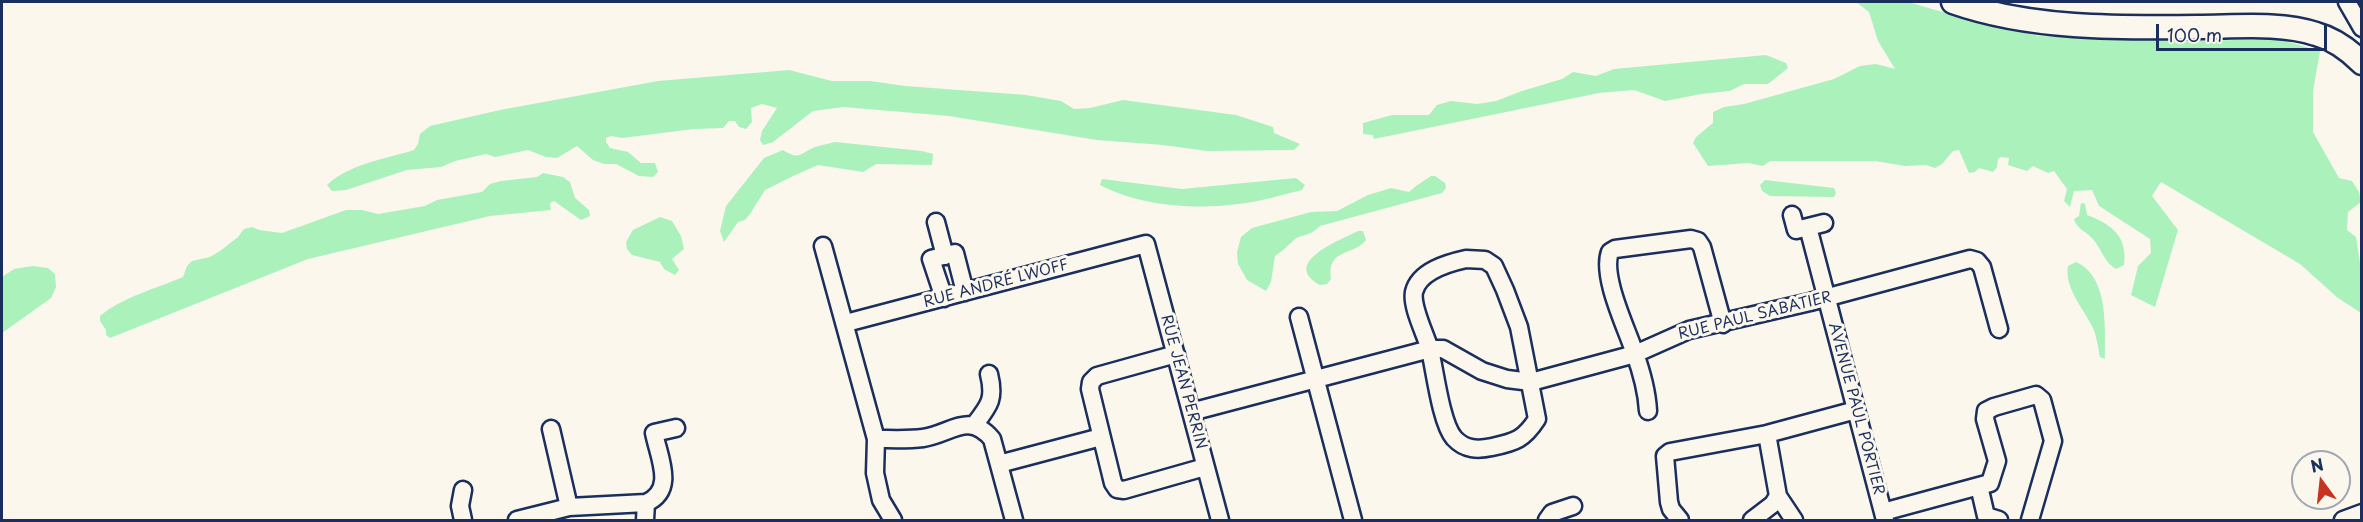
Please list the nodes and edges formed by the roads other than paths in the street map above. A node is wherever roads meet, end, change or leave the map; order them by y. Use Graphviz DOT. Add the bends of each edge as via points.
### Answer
graph roads {
  1 [pos="1953,2"];
  2 [pos="2348,2"];
  3 [pos="2361,28"];
  4 [pos="2361,63"];
  5 [pos="1792,215"];
  6 [pos="936,222"];
  7 [pos="1146,244"];
  8 [pos="824,246"];
  9 [pos="945,255"];
  10 [pos="965,292"];
  11 [pos="944,298"];
  12 [pos="1827,298"];
  13 [pos="1299,317"];
  14 [pos="846,323"];
  15 [pos="1723,324"];
  16 [pos="1999,329"];
  17 [pos="1430,349"];
  18 [pos="1176,354"];
  19 [pos="1635,354"];
  20 [pos="989,374"];
  21 [pos="1316,380"];
  22 [pos="1531,382"];
  23 [pos="1856,410"];
  24 [pos="1648,411"];
  25 [pos="1191,412"];
  26 [pos="975,424"];
  27 [pos="676,428"];
  28 [pos="550,429"];
  29 [pos="1767,434"];
  30 [pos="1101,437"];
  31 [pos="876,439"];
  32 [pos="999,464"];
  33 [pos="1205,467"];
  34 [pos="1979,486"];
  35 [pos="463,490"];
  36 [pos="1777,492"];
  37 [pos="646,503"];
  38 [pos="1573,506"];
  39 [pos="569,507"];
  40 [pos="2361,513"];
  41 [pos="1884,516"];
  42 [pos="540,518"];
  43 [pos="463,520"];
  44 [pos="517,520"];
  45 [pos="645,520"];
  46 [pos="893,520"];
  47 [pos="1014,520"];
  48 [pos="1220,520"];
  49 [pos="1353,520"];
  50 [pos="1547,520"];
  51 [pos="1680,520"];
  52 [pos="1752,520"];
  53 [pos="1794,520"];
  54 [pos="1999,520"];
  55 [pos="2030,520"];
  56 [pos="2343,520"];
  1 -- 4 [label="highway" via="2006,16 2057,23 2256,27 2305,32 2335,42"];
  2 -- 3 [label="street"];
  5 -- 12 [label="street, AVENUE PAUL PORTIER" via="1796,230 1816,225"];
  6 -- 9 [label="street"];
  7 -- 10 [label="street, RUE ANDRÉ LWOFF"];
  7 -- 18 [label="street, RUE JEAN PERRIN"];
  8 -- 14 [label="street"];
  9 -- 10 [label="street" via="955,253"];
  9 -- 11 [label="street" via="931,259"];
  10 -- 11 [label="street, RUE ANDRÉ LWOFF"];
  11 -- 14 [label="street, RUE ANDRÉ LWOFF"];
  12 -- 15 [label="street, RUE PAUL SABATIER"];
  12 -- 16 [label="street, RUE PAUL SABATIER" via="1970,259 1982,267"];
  12 -- 23 [label="street, AVENUE PAUL PORTIER"];
  13 -- 21 [label="street"];
  14 -- 31 [label="street"];
  15 -- 19 [label="street, RUE PAUL SABATIER" via="1689,330"];
  15 -- 19 [label="street" via="1698,241 1615,249 1607,261 1617,308"];
  17 -- 21 [label="street"];
  17 -- 22 [label="street, RUE PAUL SABATIER" via="1443,350 1490,374"];
  17 -- 22 [label="street" via="1446,424 1454,438 1466,447 1489,448 1527,434 1537,419"];
  17 -- 22 [label="street" via="1414,303 1414,292 1421,280 1443,265 1466,259 1485,260 1494,266 1519,327"];
  18 -- 25 [label="street, RUE JEAN PERRIN"];
  18 -- 30 [label="street" via="1097,376 1091,382"];
  19 -- 22 [label="street, RUE PAUL SABATIER"];
  19 -- 24 [label="street"];
  20 -- 26 [label="street" via="993,391 988,408"];
  21 -- 25 [label="street"];
  21 -- 49 [label="street"];
  23 -- 29 [label="street"];
  23 -- 41 [label="street, AVENUE PAUL PORTIER"];
  25 -- 33 [label="street, RUE JEAN PERRIN"];
  26 -- 31 [label="street" via="925,438"];
  26 -- 32 [label="street" via="992,439"];
  27 -- 37 [label="street" via="654,433 664,480 655,499"];
  28 -- 39 [label="street"];
  29 -- 36 [label="street"];
  29 -- 51 [label="street" via="1665,456 1669,502"];
  30 -- 32 [label="street"];
  30 -- 33 [label="street" via="1117,489"];
  31 -- 46 [label="street" via="875,473 881,501"];
  32 -- 47 [label="street"];
  33 -- 48 [label="street, RUE JEAN PERRIN"];
  34 -- 41 [label="street"];
  34 -- 54 [label="street" via="1986,516"];
  34 -- 55 [label="street" via="1990,483 1997,461 1986,411 2036,395 2042,400 2053,441"];
  35 -- 43 [label="street"];
  36 -- 52 [label="street" via="1773,504"];
  36 -- 53 [label="street"];
  37 -- 39 [label="street"];
  37 -- 45 [label="street"];
  38 -- 50 [label="street" via="1552,513"];
  39 -- 42 [label="street"];
  40 -- 56 [label="street"];
  42 -- 44 [label="street"];
}
